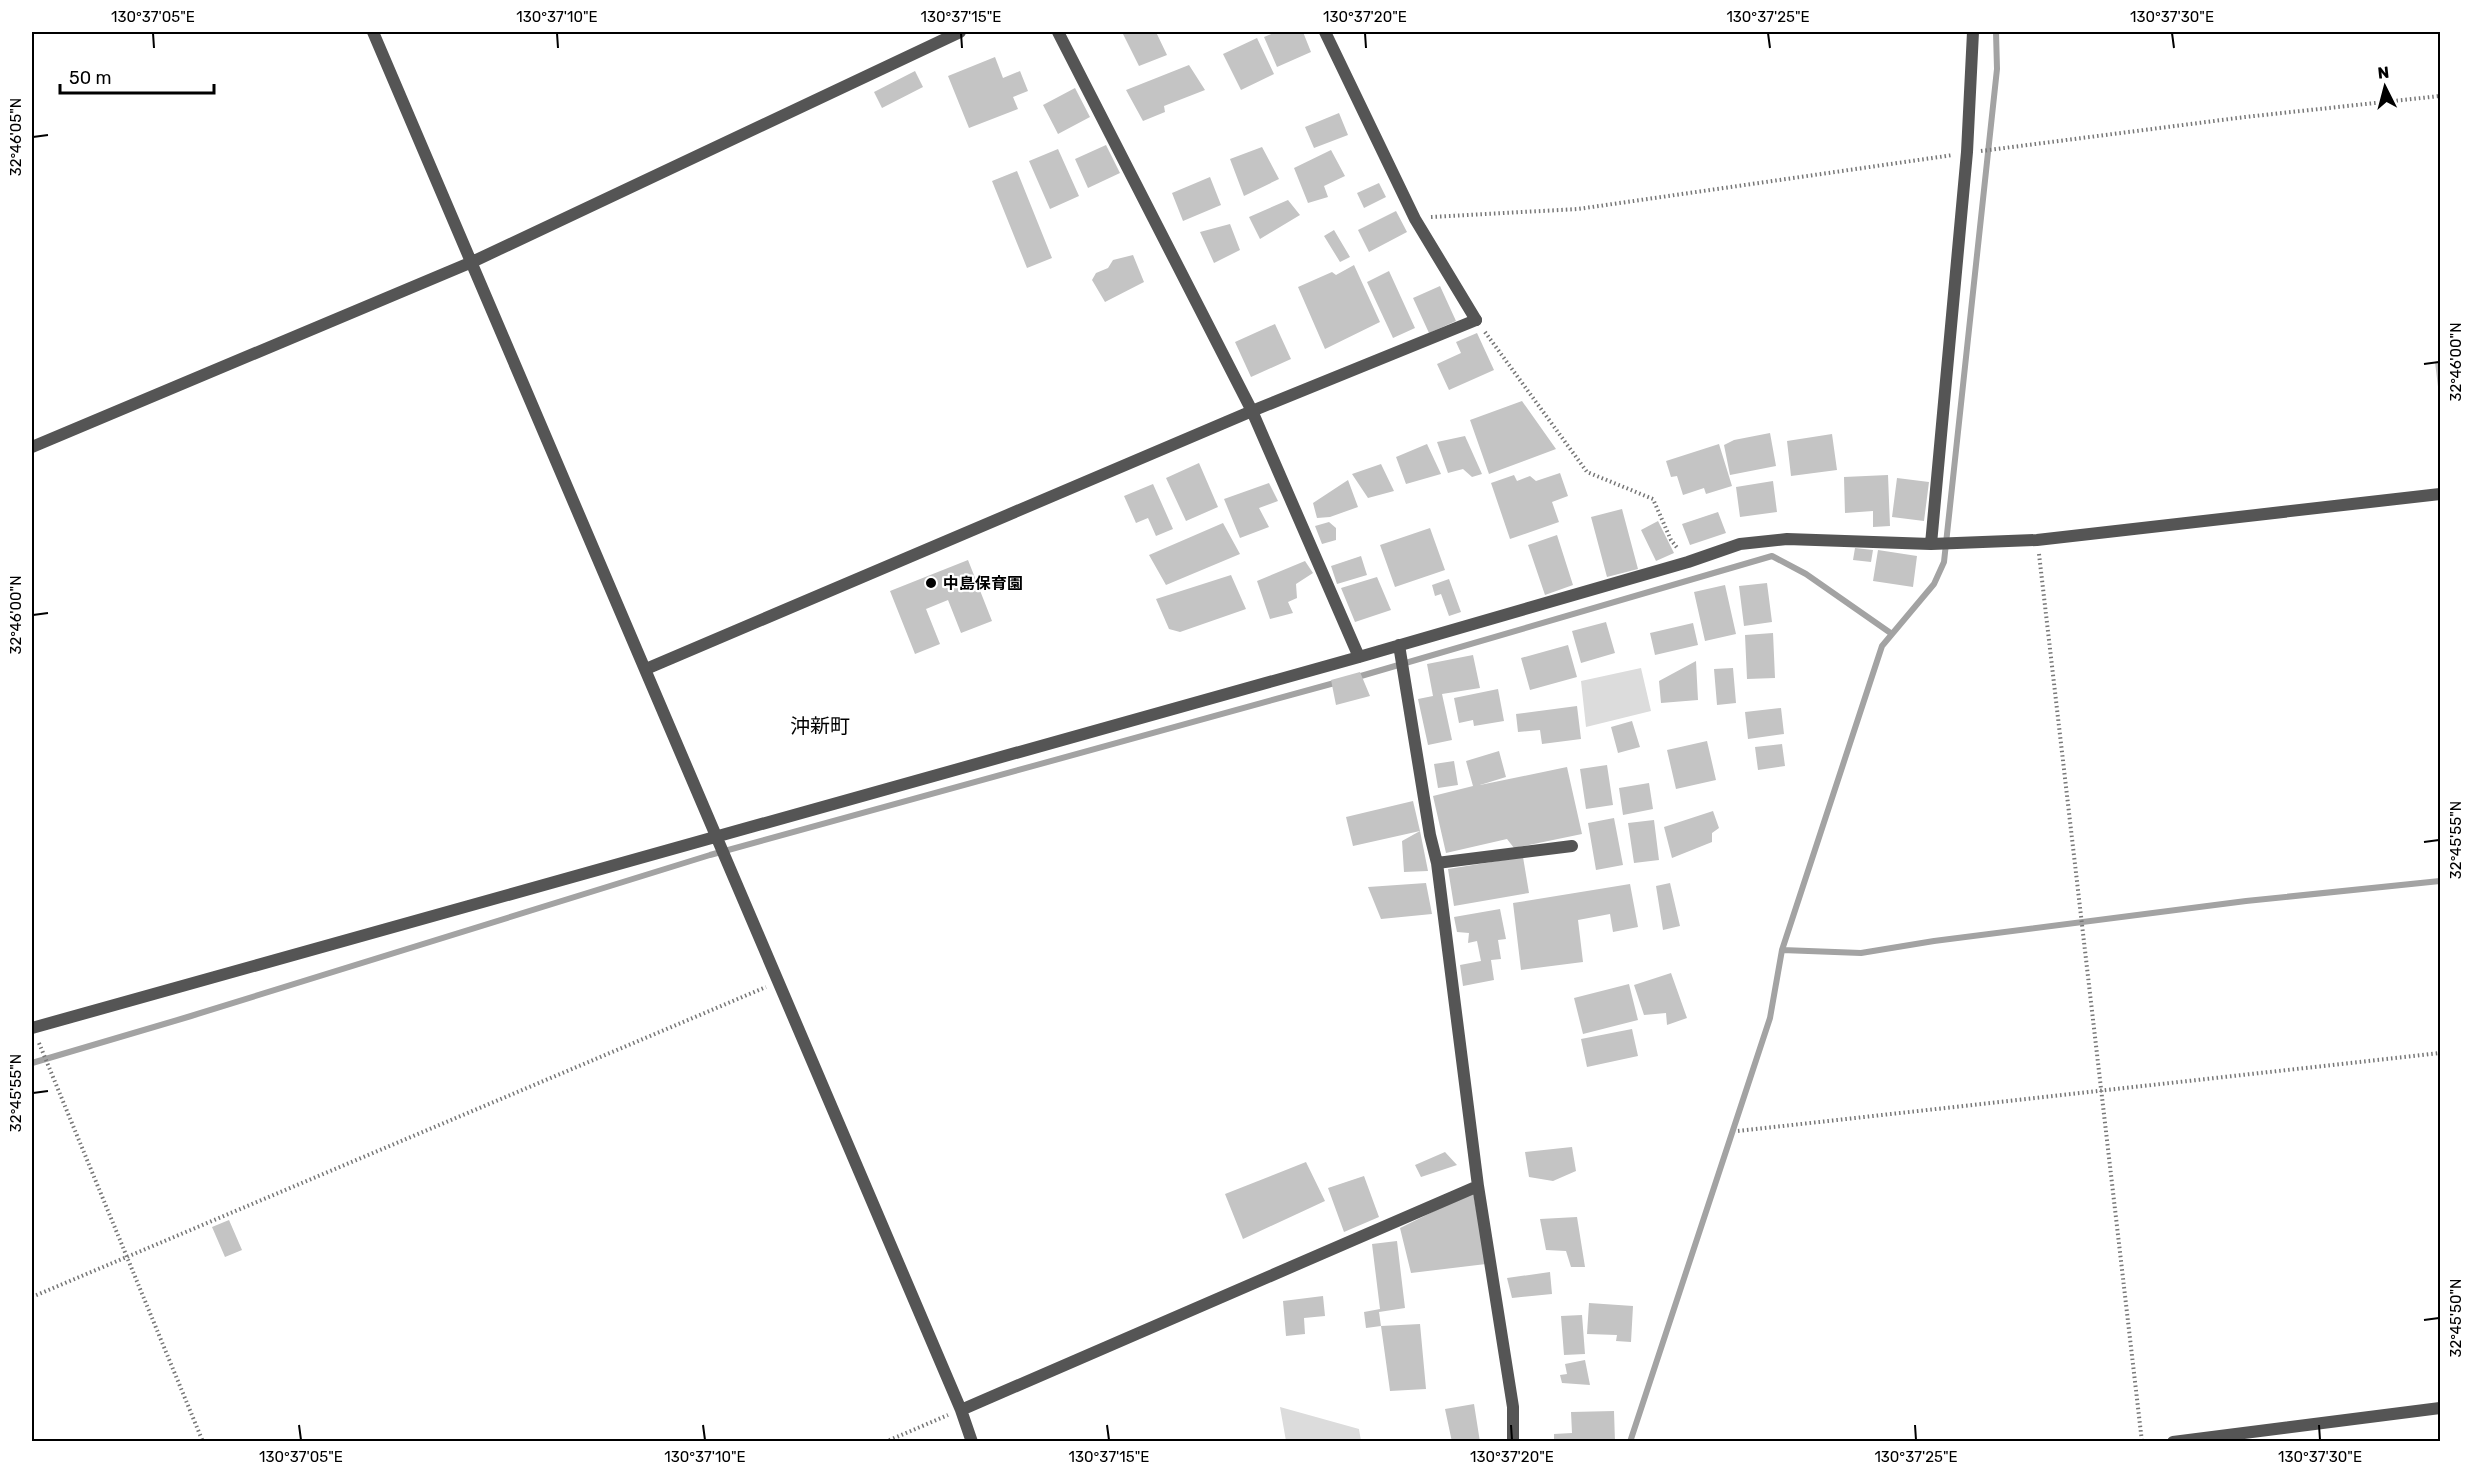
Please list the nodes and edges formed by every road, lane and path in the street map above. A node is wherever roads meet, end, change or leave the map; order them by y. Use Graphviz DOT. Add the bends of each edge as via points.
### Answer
graph roads {
  1 [pos="373,32"];
  2 [pos="960,32"];
  3 [pos="1058,32"];
  4 [pos="1325,32"];
  5 [pos="1973,32"];
  6 [pos="2440,96"];
  7 [pos="1967,152"];
  8 [pos="1415,219"];
  9 [pos="472,262"];
  10 [pos="1476,320"];
  11 [pos="1252,411"];
  12 [pos="32,447"];
  13 [pos="2440,494"];
  14 [pos="2037,540"];
  15 [pos="1931,544"];
  16 [pos="1688,562"];
  17 [pos="1399,645"];
  18 [pos="1359,657"];
  19 [pos="646,669"];
  20 [pos="717,837"];
  21 [pos="1572,846"];
  22 [pos="1437,863"];
  23 [pos="780,981"];
  24 [pos="32,1028"];
  25 [pos="2440,1053"];
  26 [pos="2101,1090"];
  27 [pos="1738,1131"];
  28 [pos="1478,1186"];
  29 [pos="127,1257"];
  30 [pos="32,1297"];
  31 [pos="2440,1408"];
  32 [pos="961,1410"];
  33 [pos="203,1442"];
  34 [pos="885,1442"];
  35 [pos="972,1442"];
  36 [pos="1513,1442"];
  37 [pos="2142,1442"];
  38 [pos="2174,1442"];
  1 -- 9 [label="street"];
  2 -- 9 [label="street"];
  3 -- 11 [label="street"];
  4 -- 8 [label="street"];
  5 -- 7 [label="street"];
  6 -- 7 [label="path"];
  7 -- 8 [label="path" via="1578,209"];
  7 -- 15 [label="street"];
  8 -- 10 [label="street"];
  9 -- 12 [label="street"];
  9 -- 19 [label="street"];
  10 -- 11 [label="street"];
  10 -- 16 [label="path" via="1587,472 1653,499 1671,540"];
  11 -- 18 [label="street"];
  11 -- 19 [label="street"];
  13 -- 14 [label="street"];
  14 -- 15 [label="street"];
  14 -- 26 [label="path"];
  15 -- 16 [label="street" via="1787,539 1740,544"];
  16 -- 17 [label="street"];
  17 -- 18 [label="street"];
  17 -- 22 [label="street"];
  18 -- 20 [label="street"];
  19 -- 20 [label="street"];
  20 -- 23 [label="street"];
  20 -- 24 [label="street"];
  21 -- 22 [label="street"];
  22 -- 28 [label="street"];
  23 -- 29 [label="path"];
  23 -- 32 [label="street"];
  24 -- 29 [label="path"];
  25 -- 26 [label="path"];
  26 -- 27 [label="path"];
  26 -- 37 [label="path"];
  28 -- 32 [label="street"];
  28 -- 36 [label="street" via="1514,1407"];
  29 -- 30 [label="path"];
  29 -- 33 [label="path"];
  31 -- 38 [label="street"];
  32 -- 34 [label="path"];
  32 -- 35 [label="street"];
}
